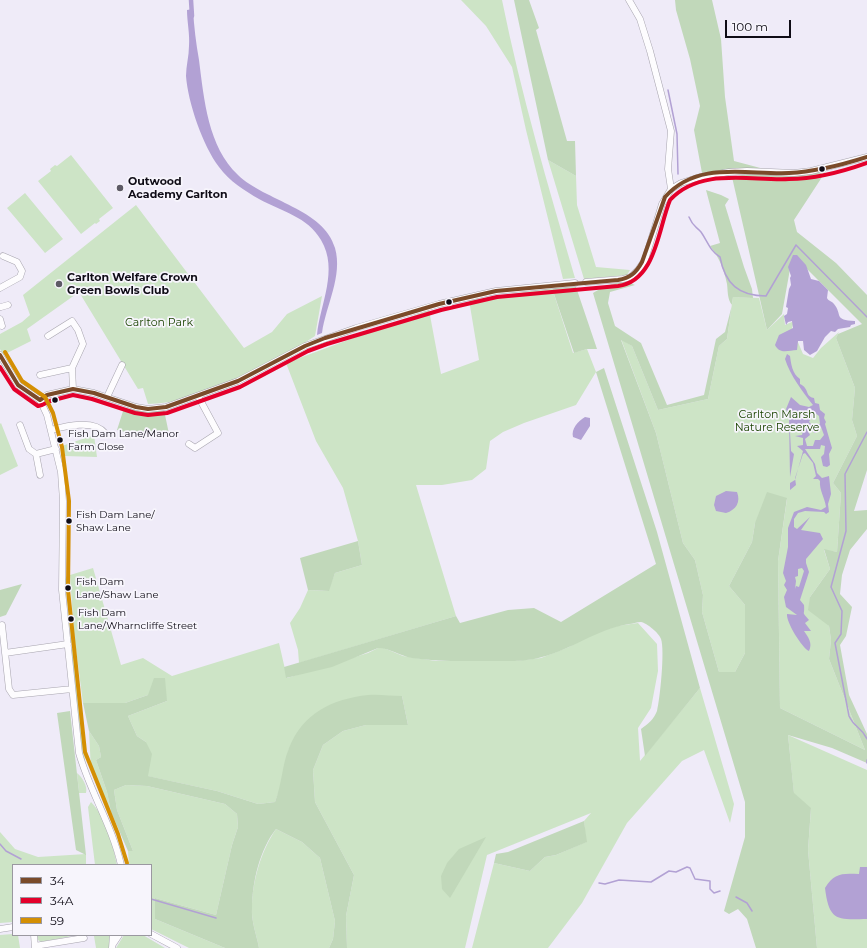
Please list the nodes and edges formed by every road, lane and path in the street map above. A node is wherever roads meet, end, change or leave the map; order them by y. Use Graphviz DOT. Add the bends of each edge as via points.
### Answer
graph roads {
  1 [pos="629,0"];
  2 [pos="867,157"];
  3 [pos="671,189"];
  4 [pos="9,250"];
  5 [pos="586,282"];
  6 [pos="575,283"];
  7 [pos="0,288"];
  8 [pos="8,305"];
  9 [pos="0,306"];
  10 [pos="0,319"];
  11 [pos="2,326"];
  12 [pos="48,336"];
  13 [pos="0,355"];
  14 [pos="122,365"];
  15 [pos="72,368"];
  16 [pos="40,375"];
  17 [pos="73,389"];
  18 [pos="198,396"];
  19 [pos="107,397"];
  20 [pos="40,400"];
  21 [pos="20,425"];
  22 [pos="51,430"];
  23 [pos="100,438"];
  24 [pos="189,444"];
  25 [pos="56,449"];
  26 [pos="36,454"];
  27 [pos="40,475"];
  28 [pos="2,625"];
  29 [pos="68,644"];
  30 [pos="6,653"];
  31 [pos="72,689"];
  32 [pos="121,864"];
  33 [pos="12,927"];
  34 [pos="0,928"];
  35 [pos="152,935"];
  36 [pos="34,936"];
  37 [pos="113,936"];
  38 [pos="118,936"];
  39 [pos="81,937"];
  40 [pos="35,947"];
  41 [pos="112,947"];
  42 [pos="177,948"];
  1 -- 3 [label="street" via="640,19 671,130 668,170"];
  2 -- 3 [label="street" via="794,173 747,171 711,175 681,183"];
  3 -- 5 [label="street" via="662,204 645,260 638,270 631,277 623,279"];
  4 -- 7 [label="street" via="5,257 17,262 22,271 20,277"];
  6 -- 18 [label="street" via="496,291 356,328 305,346 238,381"];
  8 -- 9 [label="street"];
  10 -- 11 [label="street"];
  12 -- 15 [label="street" via="75,320 82,344"];
  13 -- 20 [label="street" via="18,385"];
  14 -- 19 [label="street"];
  15 -- 16 [label="street"];
  15 -- 17 [label="street"];
  17 -- 19 [label="street"];
  17 -- 20 [label="street" via="57,392"];
  18 -- 19 [label="street" via="176,404 148,409"];
  18 -- 24 [label="street" via="218,433 195,448"];
  20 -- 22 [label="street"];
  21 -- 26 [label="street" via="29,449"];
  22 -- 23 [label="street" via="80,425 96,427 106,432"];
  22 -- 25 [label="street"];
  25 -- 26 [label="street"];
  25 -- 29 [label="street" via="63,501 62,583"];
  26 -- 27 [label="street"];
  28 -- 30 [label="street"];
  29 -- 30 [label="street"];
  29 -- 31 [label="street"];
  30 -- 31 [label="street" via="9,689 13,695"];
  31 -- 32 [label="street" via="79,753 86,776 110,827"];
  33 -- 34 [label="street"];
  35 -- 42 [label="street"];
  36 -- 40 [label="street"];
  37 -- 41 [label="street"];
  38 -- 41 [label="street"];
  39 -- 40 [label="street"];
}
